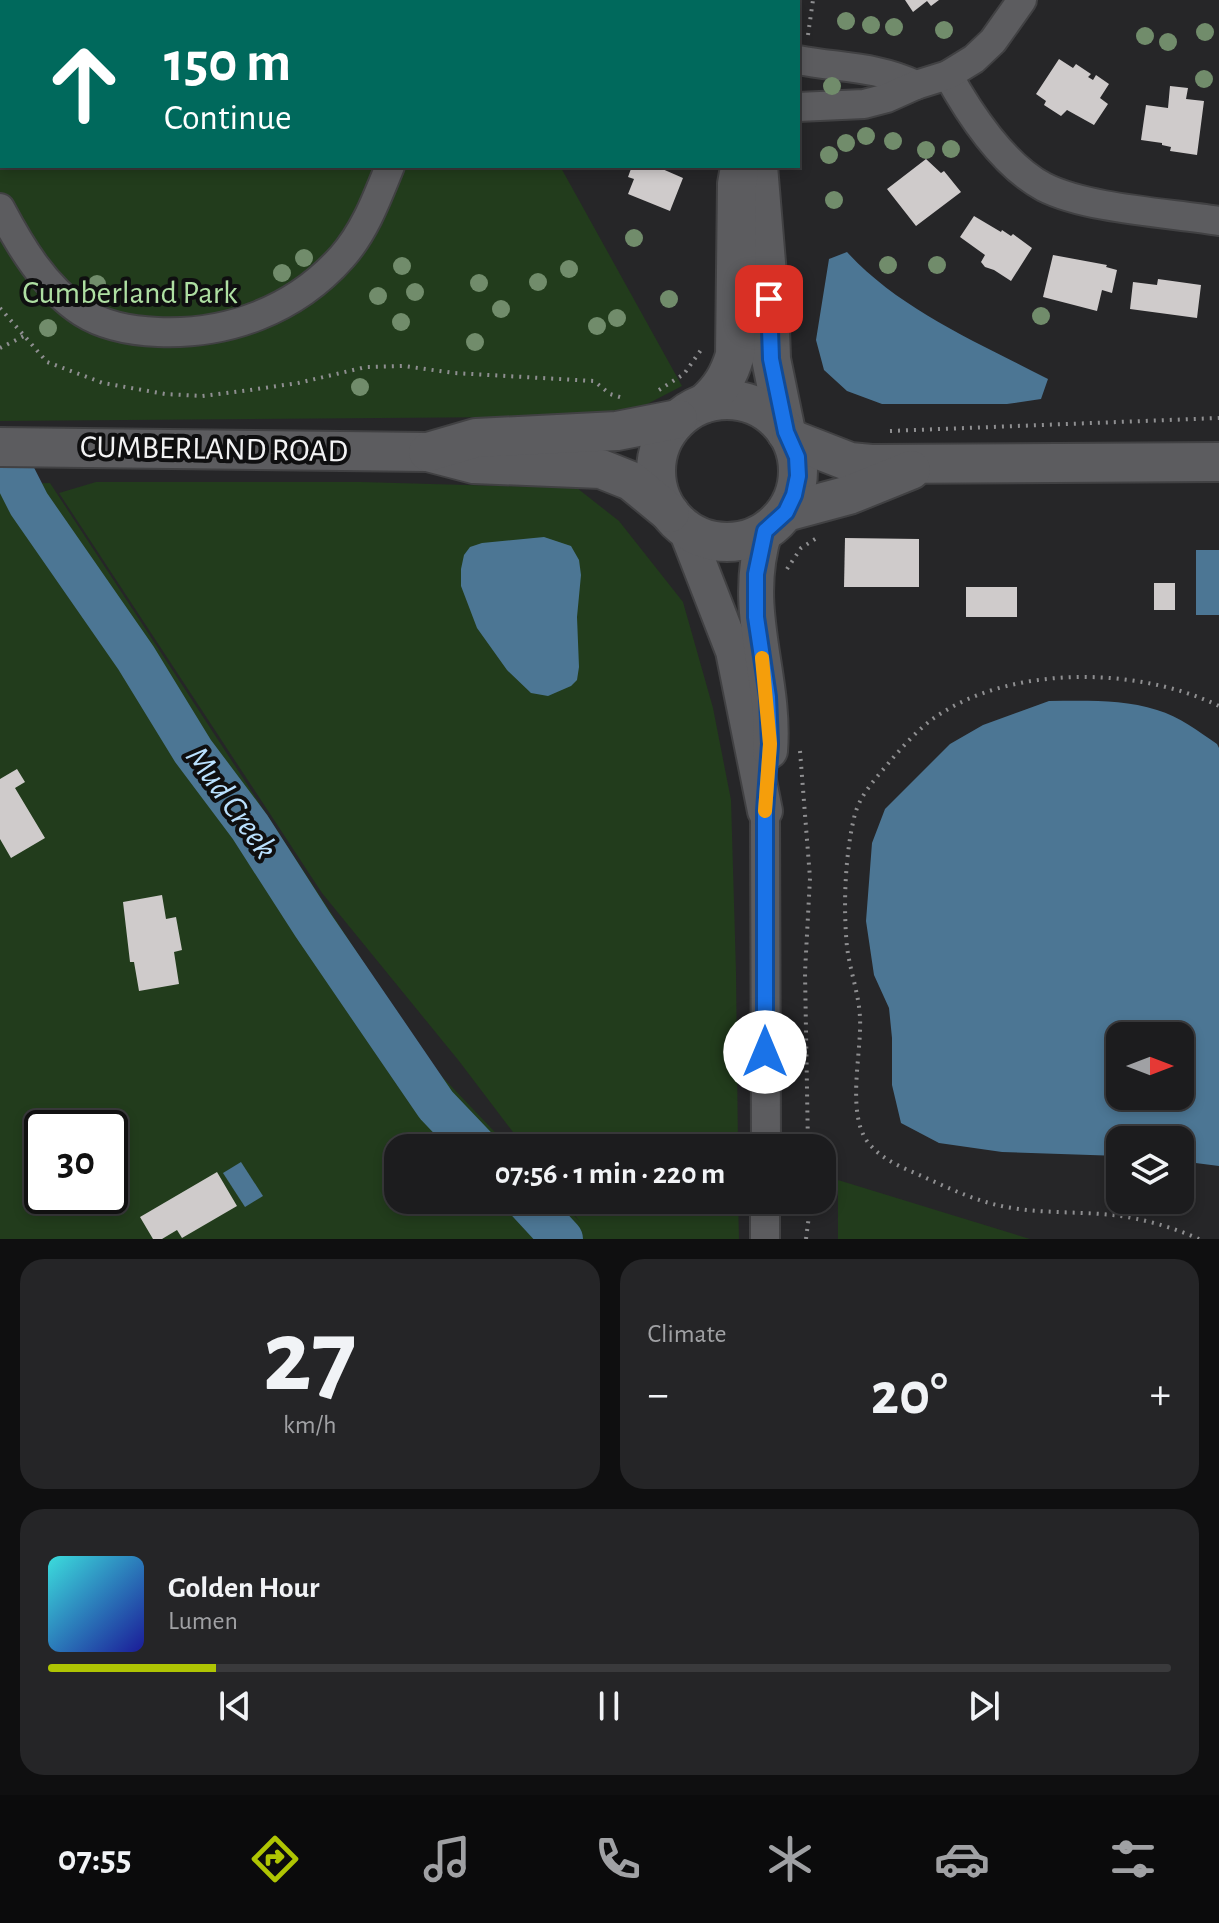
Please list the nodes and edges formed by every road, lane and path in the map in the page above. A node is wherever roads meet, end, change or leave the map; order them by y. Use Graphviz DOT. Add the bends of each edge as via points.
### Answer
graph roads {
  1 [pos="1022,0"];
  2 [pos="800,60"];
  3 [pos="948,75"];
  4 [pos="916,85"];
  5 [pos="800,107"];
  6 [pos="389,168"];
  7 [pos="741,168"];
  8 [pos="758,168"];
  9 [pos="0,208"];
  10 [pos="1219,221"];
  11 [pos="0,308"];
  12 [pos="24,336"];
  13 [pos="705,343"];
  14 [pos="0,348"];
  15 [pos="651,394"];
  16 [pos="636,396"];
  17 [pos="692,411"];
  18 [pos="1219,418"];
  19 [pos="890,431"];
  20 [pos="789,435"];
  21 [pos="0,447"];
  22 [pos="428,452"];
  23 [pos="1219,462"];
  24 [pos="925,465"];
  25 [pos="776,521"];
  26 [pos="678,522"];
  27 [pos="829,532"];
  28 [pos="784,580"];
  29 [pos="1219,706"];
  30 [pos="800,748"];
  31 [pos="765,811"];
  32 [pos="766,1134"];
  33 [pos="808,1134"];
  34 [pos="765,1214"];
  35 [pos="809,1214"];
  36 [pos="765,1239"];
  37 [pos="806,1239"];
  38 [pos="1199,1239"];
  1 -- 3 [label="street" via="993,41"];
  2 -- 4 [label="street" via="876,70"];
  3 -- 4 [label="street"];
  3 -- 10 [label="street" via="986,134 1043,186 1085,201"];
  4 -- 5 [label="street" via="864,104"];
  6 -- 9 [label="street" via="363,228 329,270 287,302 215,330 140,331 81,311 45,279"];
  7 -- 17 [label="main road" via="735,355 719,390"];
  8 -- 20 [label="main road" via="771,359"];
  11 -- 12 [label="path"];
  12 -- 14 [label="path"];
  12 -- 16 [label="path" via="47,362 103,383 165,394 202,396 366,367 404,366 594,381 610,394"];
  13 -- 15 [label="path" via="684,374"];
  17 -- 20 [label="main road" via="720,400 751,403"];
  17 -- 22 [label="main road, CUMBERLAND ROAD" via="617,431 476,438"];
  17 -- 26 [label="main road" via="665,435 658,455 660,495"];
  18 -- 19 [label="path"];
  20 -- 24 [label="main road" via="850,462"];
  20 -- 25 [label="main road" via="798,476 794,495"];
  21 -- 22 [label="main road, CUMBERLAND ROAD"];
  22 -- 26 [label="main road, CUMBERLAND ROAD" via="474,464 601,469 631,481"];
  23 -- 24 [label="main road"];
  24 -- 25 [label="main road"];
  25 -- 26 [label="main road" via="744,540 723,542 704,539"];
  25 -- 31 [label="street" via="756,574 770,744"];
  26 -- 31 [label="street" via="733,651"];
  27 -- 28 [label="path" via="801,548"];
  29 -- 38 [label="path" via="1127,678 1052,679 974,696 924,725 872,781 856,811 847,871 847,946 860,1015 859,1123 870,1146 891,1162 998,1205 1115,1215"];
  30 -- 33 [label="path" via="810,878 805,972"];
  31 -- 32 [label="street"];
  34 -- 36 [label="street"];
  35 -- 37 [label="path"];
}
